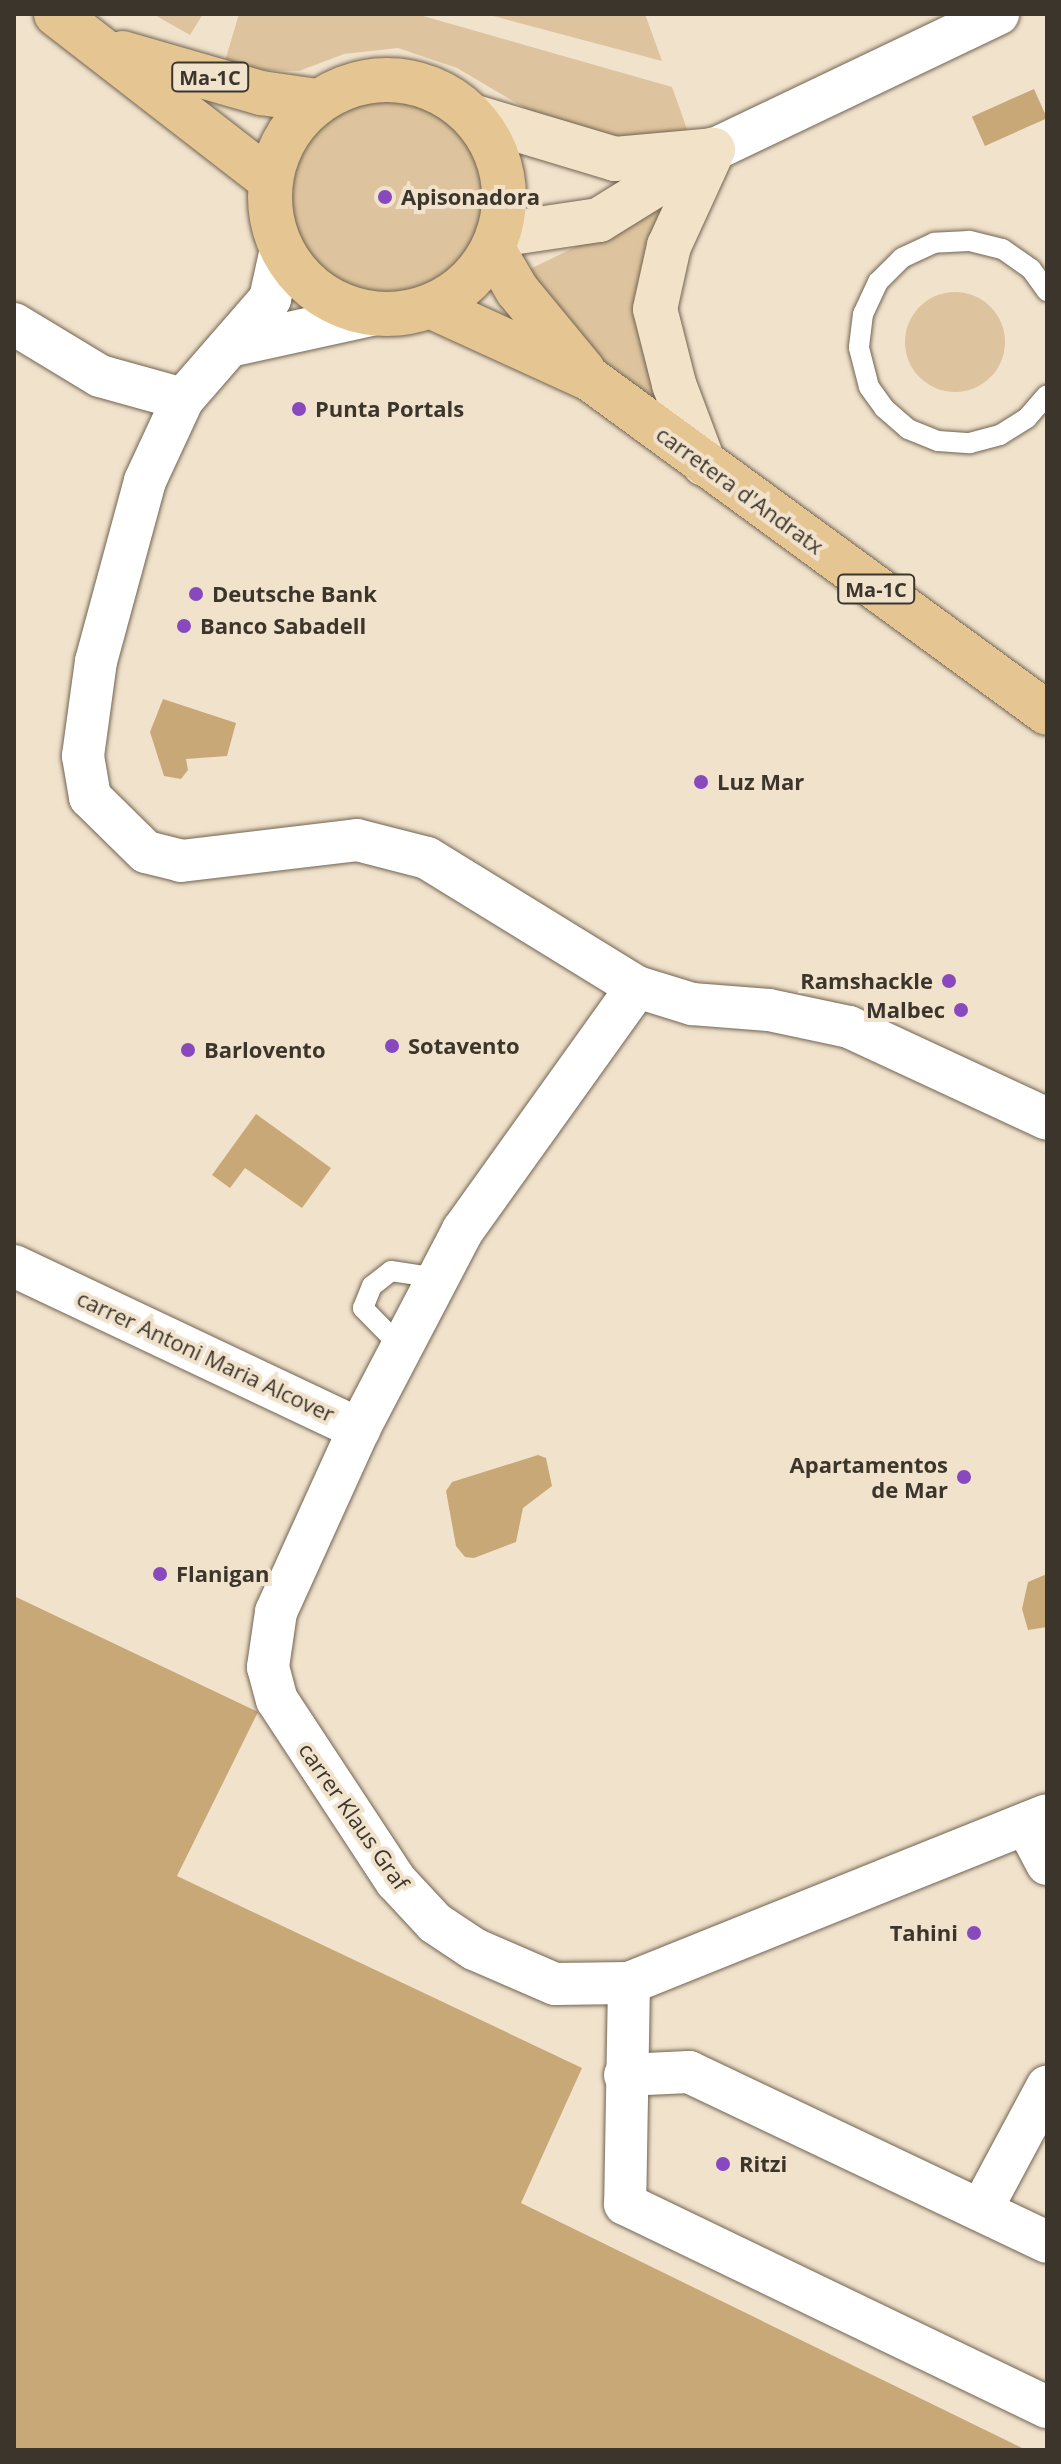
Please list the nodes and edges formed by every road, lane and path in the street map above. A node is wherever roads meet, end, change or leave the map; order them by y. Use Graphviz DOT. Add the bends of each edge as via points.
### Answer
graph roads {
  1 [pos="56,14"];
  2 [pos="998,14"];
  3 [pos="105,48"];
  4 [pos="317,101"];
  5 [pos="472,116"];
  6 [pos="713,150"];
  7 [pos="270,180"];
  8 [pos="495,242"];
  9 [pos="281,249"];
  10 [pos="1047,291"];
  11 [pos="432,307"];
  12 [pos="370,315"];
  13 [pos="14,324"];
  14 [pos="234,345"];
  15 [pos="590,379"];
  16 [pos="1047,395"];
  17 [pos="183,399"];
  18 [pos="704,464"];
  19 [pos="1047,713"];
  20 [pos="637,987"];
  21 [pos="1047,1119"];
  22 [pos="14,1266"];
  23 [pos="438,1278"];
  24 [pos="402,1348"];
  25 [pos="359,1429"];
  26 [pos="1037,1821"];
  27 [pos="1047,1864"];
  28 [pos="629,1983"];
  29 [pos="625,2075"];
  30 [pos="1047,2087"];
  31 [pos="981,2210"];
  32 [pos="1047,2242"];
  33 [pos="1047,2407"];
  1 -- 3 [label="main road, Ma-1C"];
  2 -- 6 [label="street"];
  3 -- 4 [label="main road, Ma-1C" via="261,93"];
  3 -- 7 [label="main road, Ma-1C"];
  4 -- 5 [label="main road" via="347,85 380,79 414,82 446,95"];
  4 -- 7 [label="main road" via="278,149"];
  5 -- 6 [label="street" via="615,159"];
  5 -- 8 [label="main road" via="493,147 504,183"];
  6 -- 8 [label="street" via="599,220"];
  6 -- 18 [label="street" via="669,246 655,309 674,384"];
  7 -- 9 [label="main road" via="270,215"];
  8 -- 11 [label="main road" via="466,286"];
  8 -- 15 [label="main road, carretera d'Andratx / Ma-1C" via="517,290"];
  9 -- 12 [label="main road" via="302,280 333,303"];
  9 -- 14 [label="street" via="270,299"];
  10 -- 16 [label="lane" via="1031,269 1002,249 969,241 934,243 902,258 878,282 863,314 859,348 869,387 884,408 908,429 938,441 970,443 1000,435 1027,418"];
  11 -- 12 [label="main road"];
  11 -- 15 [label="main road, carretera d'Andratx / Ma-1C"];
  12 -- 14 [label="street"];
  13 -- 17 [label="street" via="100,376"];
  14 -- 17 [label="street"];
  15 -- 18 [label="main road, carretera d'Andratx / Ma-1C"];
  17 -- 20 [label="street" via="145,481 96,661 83,756 90,797 146,852 181,861 357,840 427,858"];
  18 -- 19 [label="main road, carretera d'Andratx / Ma-1C"];
  20 -- 21 [label="street" via="692,1004 769,1010 849,1027"];
  20 -- 23 [label="street, carrer Antoni Maria Alcover" via="463,1230"];
  22 -- 25 [label="street, carrer Antoni Maria Alcover"];
  23 -- 24 [label="street, carrer Antoni Maria Alcover"];
  23 -- 24 [label="lane" via="391,1271 372,1286 363,1308"];
  24 -- 25 [label="street, carrer Antoni Maria Alcover"];
  25 -- 28 [label="street, carrer Klaus Graf" via="276,1612 268,1667 277,1700 396,1881 435,1923 474,1949 555,1984"];
  26 -- 27 [label="street, carrer Klaus Graf"];
  26 -- 28 [label="street, carrer Klaus Graf"];
  28 -- 29 [label="street"];
  29 -- 31 [label="street" via="689,2072"];
  29 -- 33 [label="street" via="625,2204"];
  30 -- 31 [label="street"];
  31 -- 32 [label="street"];
}
